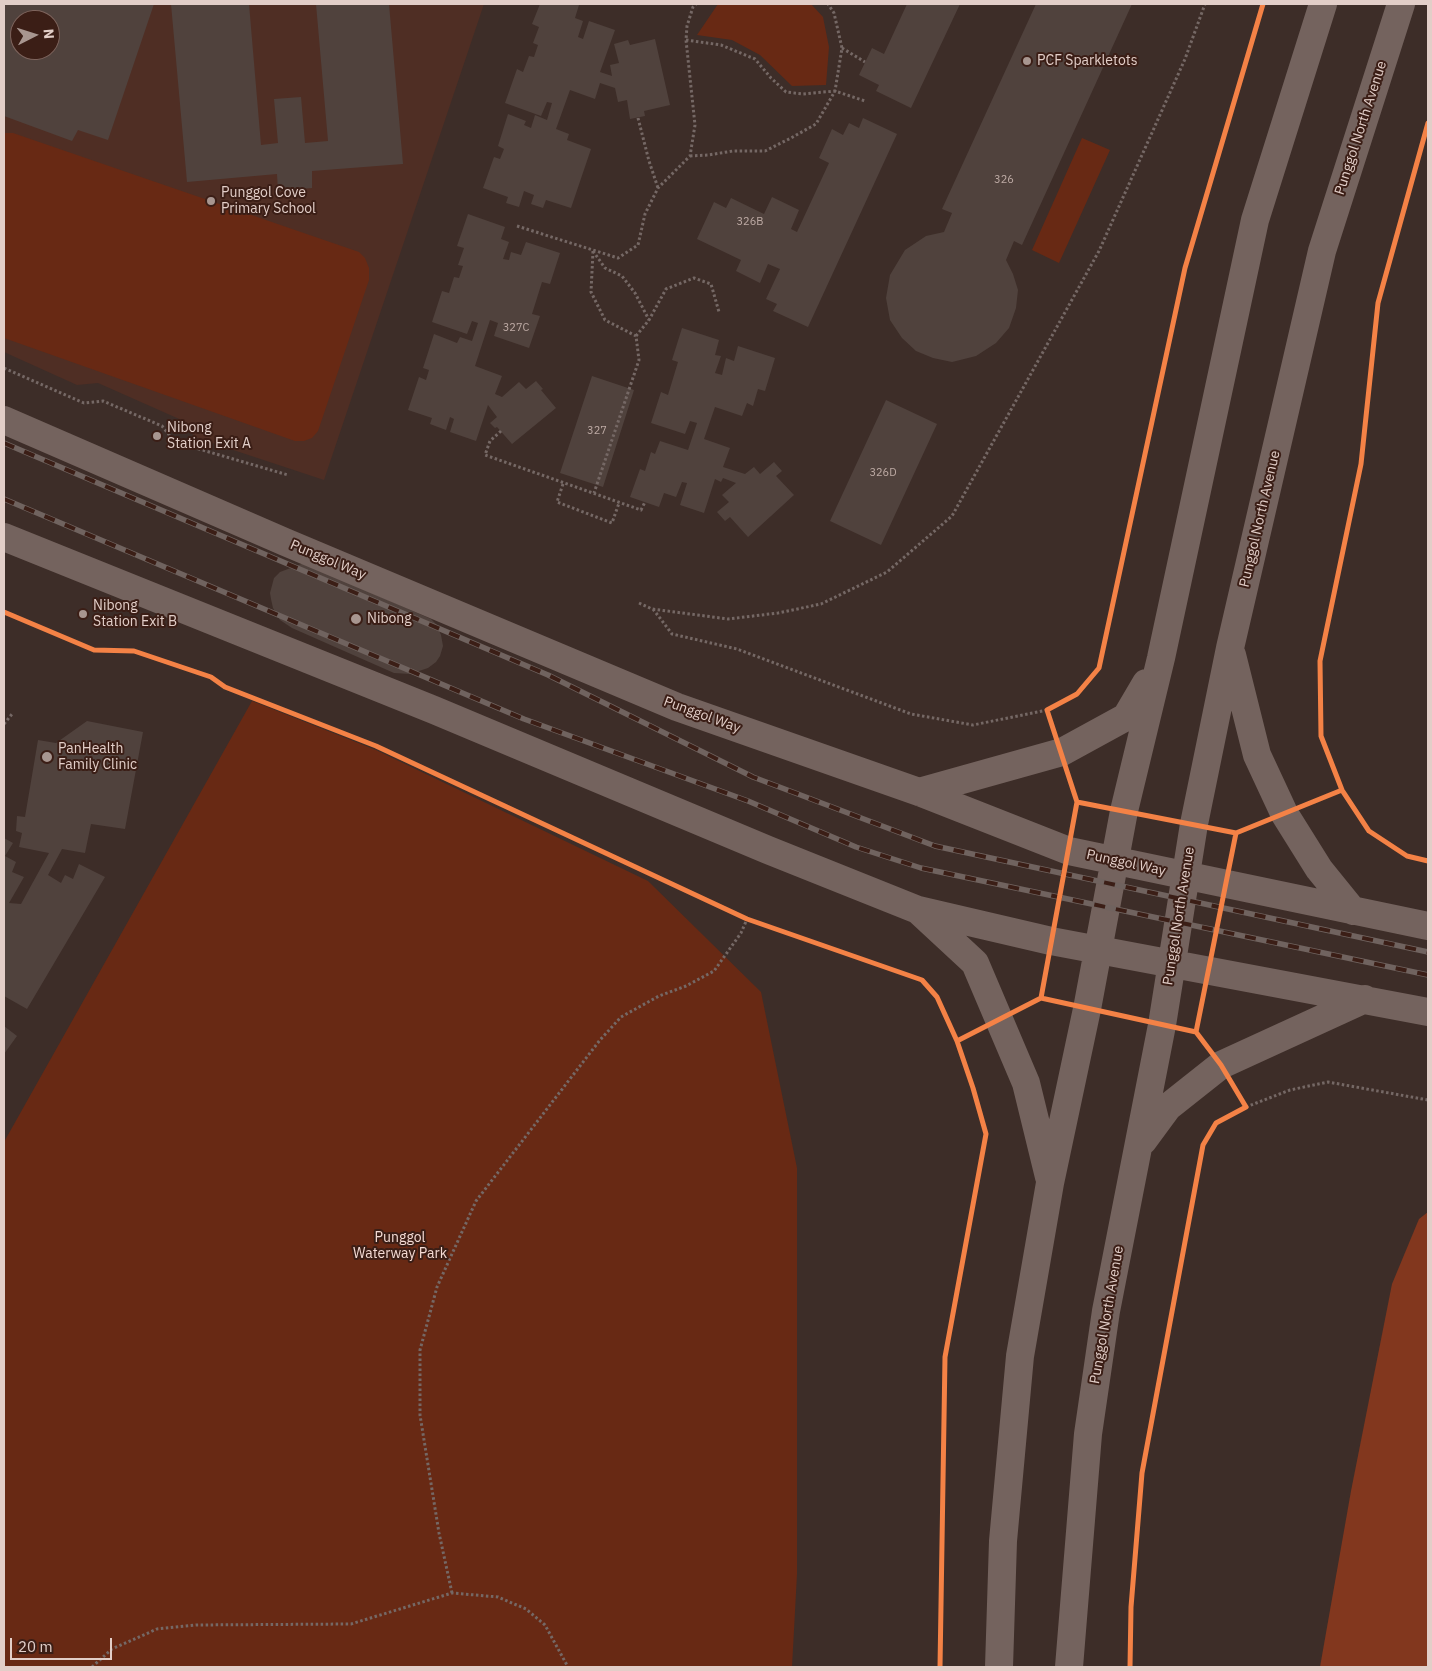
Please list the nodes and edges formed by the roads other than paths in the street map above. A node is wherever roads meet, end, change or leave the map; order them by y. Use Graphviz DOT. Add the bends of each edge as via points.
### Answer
graph roads {
  1 [pos="1323,4"];
  2 [pos="1401,4"];
  3 [pos="4,420"];
  4 [pos="4,537"];
  5 [pos="1230,648"];
  6 [pos="1161,658"];
  7 [pos="919,792"];
  8 [pos="1114,860"];
  9 [pos="1186,875"];
  10 [pos="918,910"];
  11 [pos="1354,911"];
  12 [pos="1428,926"];
  13 [pos="1098,950"];
  14 [pos="1172,964"];
  15 [pos="1365,999"];
  16 [pos="1428,1012"];
  17 [pos="1137,1150"];
  18 [pos="1050,1183"];
  19 [pos="999,1667"];
  20 [pos="1069,1667"];
  1 -- 6 [label="main road" via="1255,220"];
  2 -- 5 [label="main road, Punggol North Avenue" via="1322,250"];
  3 -- 7 [label="main road, Punggol Way" via="677,707"];
  4 -- 10 [label="main road"];
  5 -- 9 [label="main road, Punggol North Avenue"];
  5 -- 11 [label="main road" via="1257,754 1284,813 1319,869"];
  6 -- 7 [label="main road" via="1126,717 1062,752"];
  6 -- 8 [label="main road"];
  7 -- 8 [label="main road, Punggol Way" via="1068,851"];
  8 -- 9 [label="main road, Punggol Way"];
  8 -- 13 [label="main road"];
  9 -- 11 [label="main road, Punggol Way"];
  9 -- 14 [label="main road, Punggol North Avenue"];
  10 -- 13 [label="main road"];
  10 -- 18 [label="main road" via="976,963 1026,1083"];
  11 -- 12 [label="main road, Punggol Way"];
  13 -- 14 [label="main road"];
  13 -- 18 [label="main road"];
  14 -- 15 [label="main road"];
  14 -- 17 [label="main road, Punggol North Avenue"];
  15 -- 16 [label="main road"];
  15 -- 17 [label="main road" via="1222,1066 1168,1107"];
  17 -- 20 [label="main road, Punggol North Avenue" via="1106,1311 1090,1425"];
  18 -- 19 [label="main road" via="1020,1356 1003,1541"];
}
